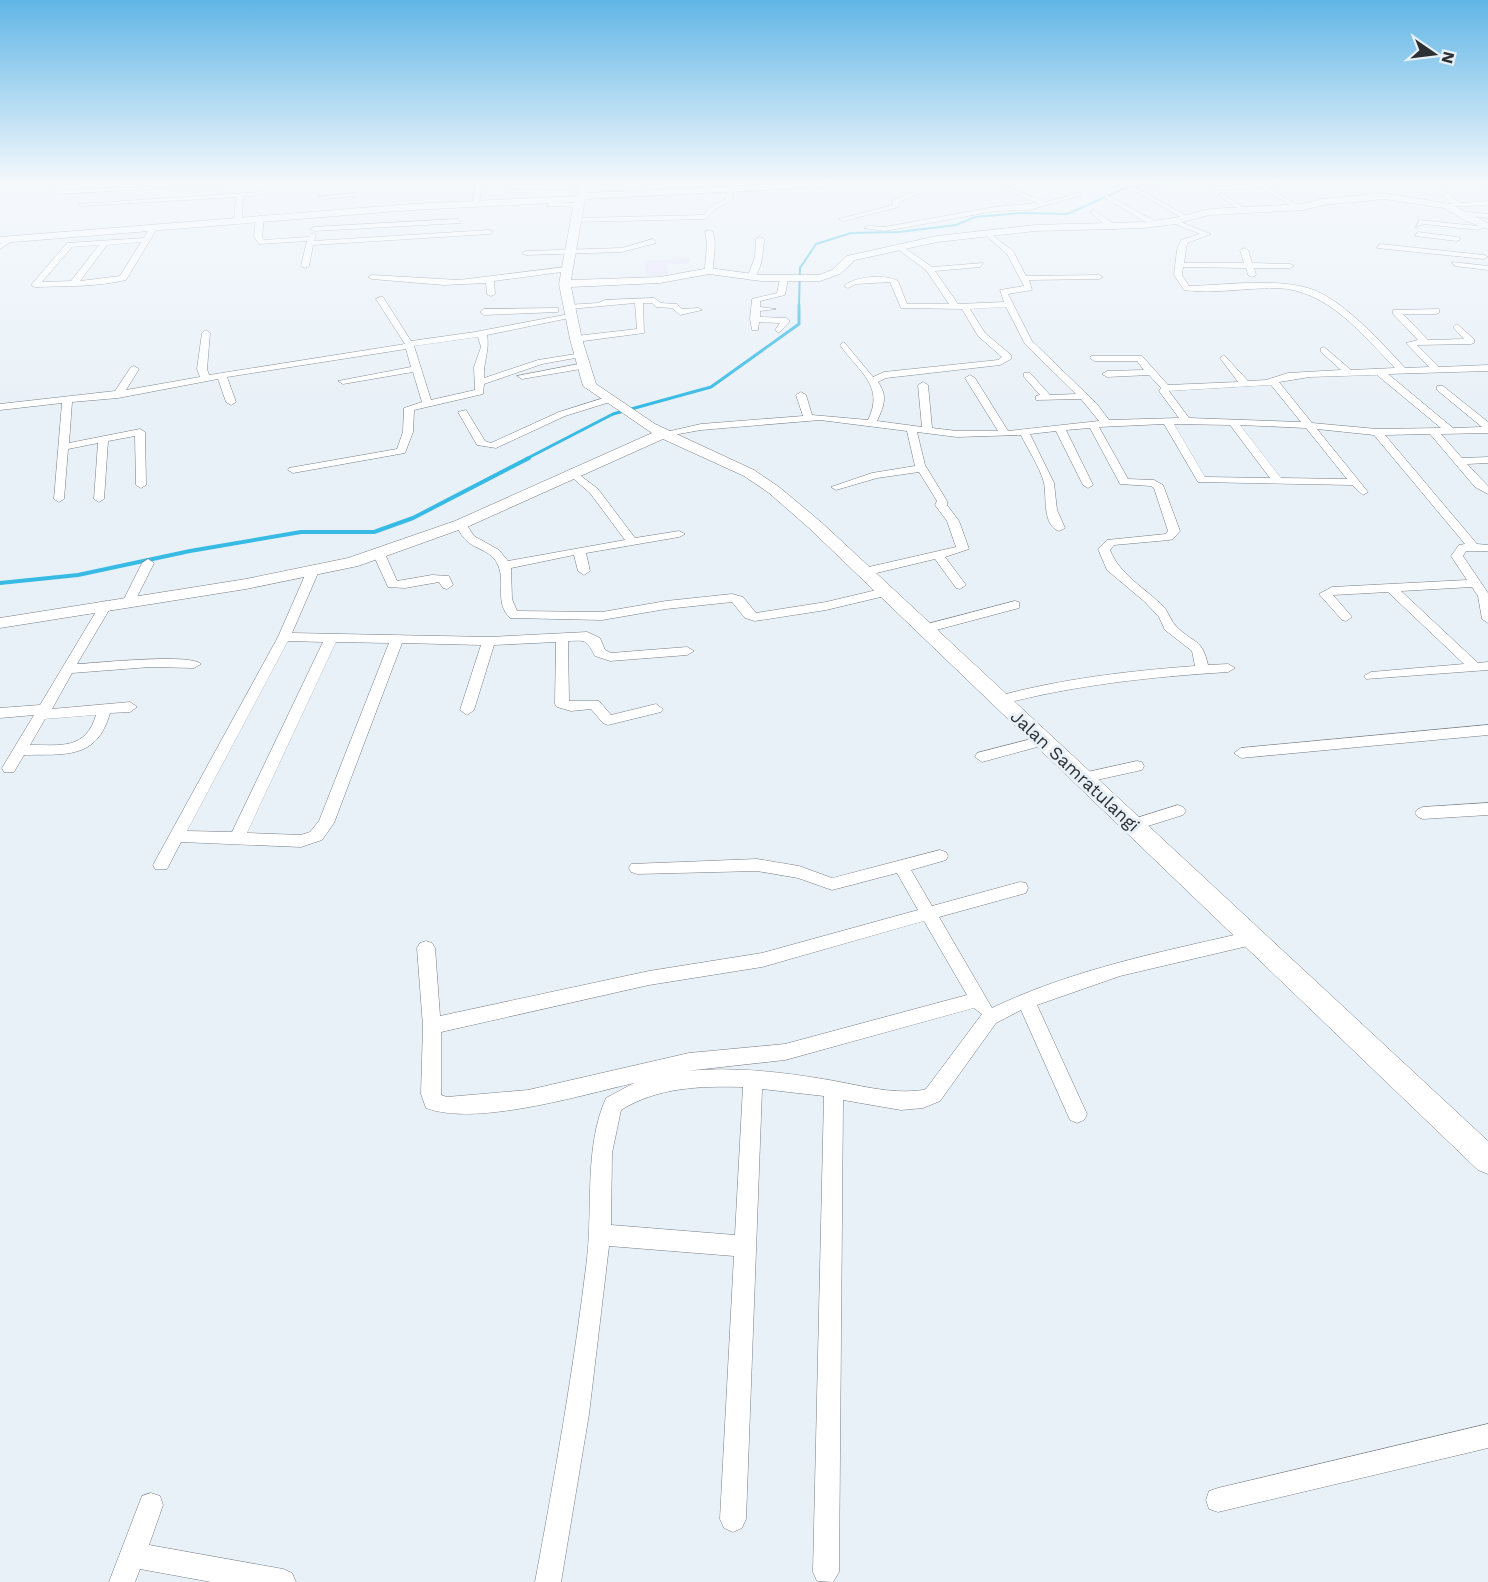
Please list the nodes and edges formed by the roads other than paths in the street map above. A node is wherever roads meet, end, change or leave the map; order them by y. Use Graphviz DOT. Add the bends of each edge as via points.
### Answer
graph roads {
  1 [pos="58,258"];
  2 [pos="93,258"];
  3 [pos="135,258"];
  4 [pos="307,258"];
  5 [pos="568,258"];
  6 [pos="709,258"];
  7 [pos="759,258"];
  8 [pos="852,258"];
  9 [pos="913,258"];
  10 [pos="1012,258"];
  11 [pos="1180,258"];
  12 [pos="1248,258"];
  13 [pos="1399,258"];
  14 [pos="1464,258"];
  15 [pos="980,265"];
  16 [pos="1182,265"];
  17 [pos="1251,265"];
  18 [pos="1467,265"];
  19 [pos="305,266"];
  20 [pos="1264,266"];
  21 [pos="1290,266"];
  22 [pos="1488,268"];
  23 [pos="566,269"];
  24 [pos="709,271"];
  25 [pos="932,273"];
  26 [pos="970,275"];
  27 [pos="372,277"];
  28 [pos="1099,277"];
  29 [pos="1269,277"];
  30 [pos="751,278"];
  31 [pos="1026,278"];
  32 [pos="490,279"];
  33 [pos="786,279"];
  34 [pos="73,284"];
  35 [pos="565,284"];
  36 [pos="848,286"];
  37 [pos="1256,286"];
  38 [pos="491,294"];
  39 [pos="380,298"];
  40 [pos="639,300"];
  41 [pos="517,303"];
  42 [pos="1009,304"];
  43 [pos="959,306"];
  44 [pos="570,308"];
  45 [pos="755,309"];
  46 [pos="772,309"];
  47 [pos="698,310"];
  48 [pos="1436,311"];
  49 [pos="484,312"];
  50 [pos="1457,327"];
  51 [pos="779,330"];
  52 [pos="206,333"];
  53 [pos="482,333"];
  54 [pos="576,339"];
  55 [pos="1425,342"];
  56 [pos="409,345"];
  57 [pos="844,345"];
  58 [pos="1324,350"];
  59 [pos="1094,358"];
  60 [pos="1224,358"];
  61 [pos="583,361"];
  62 [pos="1435,368"];
  63 [pos="1488,368"];
  64 [pos="134,369"];
  65 [pos="415,369"];
  66 [pos="1401,369"];
  67 [pos="1377,370"];
  68 [pos="1152,372"];
  69 [pos="1349,373"];
  70 [pos="1107,374"];
  71 [pos="220,375"];
  72 [pos="1027,375"];
  73 [pos="206,378"];
  74 [pos="505,378"];
  75 [pos="970,378"];
  76 [pos="343,381"];
  77 [pos="872,381"];
  78 [pos="1273,381"];
  79 [pos="481,382"];
  80 [pos="1245,384"];
  81 [pos="923,385"];
  82 [pos="1166,388"];
  83 [pos="1440,388"];
  84 [pos="801,394"];
  85 [pos="118,395"];
  86 [pos="1084,396"];
  87 [pos="67,400"];
  88 [pos="231,402"];
  89 [pos="427,404"];
  90 [pos="0,407"];
  91 [pos="621,409"];
  92 [pos="463,412"];
  93 [pos="808,417"];
  94 [pos="1167,421"];
  95 [pos="1186,421"];
  96 [pos="1232,421"];
  97 [pos="871,423"];
  98 [pos="1106,423"];
  99 [pos="1093,425"];
  100 [pos="1310,426"];
  101 [pos="1488,428"];
  102 [pos="1060,429"];
  103 [pos="912,431"];
  104 [pos="1451,431"];
  105 [pos="927,432"];
  106 [pos="1024,432"];
  107 [pos="1377,432"];
  108 [pos="1434,432"];
  109 [pos="662,434"];
  110 [pos="1005,434"];
  111 [pos="103,439"];
  112 [pos="63,447"];
  113 [pos="1488,460"];
  114 [pos="1461,461"];
  115 [pos="922,468"];
  116 [pos="293,470"];
  117 [pos="572,472"];
  118 [pos="1278,481"];
  119 [pos="1355,482"];
  120 [pos="141,485"];
  121 [pos="1089,485"];
  122 [pos="836,487"];
  123 [pos="1488,491"];
  124 [pos="1363,492"];
  125 [pos="59,499"];
  126 [pos="99,499"];
  127 [pos="461,524"];
  128 [pos="1059,528"];
  129 [pos="680,534"];
  130 [pos="631,540"];
  131 [pos="1473,546"];
  132 [pos="1488,548"];
  133 [pos="579,550"];
  134 [pos="379,554"];
  135 [pos="938,555"];
  136 [pos="148,563"];
  137 [pos="505,566"];
  138 [pos="584,571"];
  139 [pos="864,572"];
  140 [pos="312,573"];
  141 [pos="1476,583"];
  142 [pos="447,585"];
  143 [pos="960,585"];
  144 [pos="1391,588"];
  145 [pos="885,592"];
  146 [pos="129,601"];
  147 [pos="1487,602"];
  148 [pos="106,605"];
  149 [pos="1016,605"];
  150 [pos="1346,617"];
  151 [pos="1488,619"];
  152 [pos="1,625"];
  153 [pos="925,629"];
  154 [pos="284,637"];
  155 [pos="562,637"];
  156 [pos="331,639"];
  157 [pos="397,640"];
  158 [pos="489,641"];
  159 [pos="687,651"];
  160 [pos="194,664"];
  161 [pos="1481,667"];
  162 [pos="1228,668"];
  163 [pos="68,669"];
  164 [pos="1202,669"];
  165 [pos="1371,676"];
  166 [pos="999,700"];
  167 [pos="130,707"];
  168 [pos="105,708"];
  169 [pos="656,709"];
  170 [pos="467,710"];
  171 [pos="43,712"];
  172 [pos="0,713"];
  173 [pos="1488,730"];
  174 [pos="1043,741"];
  175 [pos="21,750"];
  176 [pos="1241,753"];
  177 [pos="982,757"];
  178 [pos="1137,766"];
  179 [pos="9,768"];
  180 [pos="1083,778"];
  181 [pos="1488,809"];
  182 [pos="1178,811"];
  183 [pos="1423,813"];
  184 [pos="1132,825"];
  185 [pos="177,836"];
  186 [pos="237,838"];
  187 [pos="940,856"];
  188 [pos="161,865"];
  189 [pos="901,867"];
  190 [pos="637,868"];
  191 [pos="1020,888"];
  192 [pos="929,914"];
  193 [pos="1252,938"];
  194 [pos="426,948"];
  195 [pos="977,1000"];
  196 [pos="1026,1001"];
  197 [pos="990,1017"];
  198 [pos="432,1026"];
  199 [pos="753,1078"];
  200 [pos="834,1089"];
  201 [pos="1077,1114"];
  202 [pos="1488,1160"];
  203 [pos="600,1235"];
  204 [pos="746,1246"];
  205 [pos="1488,1436"];
  206 [pos="1218,1500"];
  207 [pos="151,1505"];
  208 [pos="733,1519"];
  209 [pos="132,1555"];
  210 [pos="826,1572"];
  211 [pos="122,1582"];
  212 [pos="283,1582"];
  213 [pos="548,1582"];
  1 -- 34 [label="street" via="35,285"];
  2 -- 34 [label="street"];
  3 -- 34 [label="street" via="123,278"];
  4 -- 19 [label="street"];
  5 -- 23 [label="street, Jalan Samratulangi"];
  6 -- 24 [label="street"];
  7 -- 30 [label="street"];
  8 -- 33 [label="street" via="830,275"];
  9 -- 25 [label="street"];
  10 -- 31 [label="street"];
  11 -- 16 [label="street"];
  12 -- 17 [label="street"];
  13 -- 18 [label="street"];
  14 -- 18 [label="street"];
  15 -- 25 [label="street"];
  16 -- 17 [label="street"];
  16 -- 37 [label="street" via="1179,278 1190,288"];
  17 -- 20 [label="street"];
  17 -- 37 [label="street"];
  18 -- 22 [label="street"];
  20 -- 21 [label="street"];
  20 -- 29 [label="street"];
  23 -- 32 [label="street" via="525,271"];
  23 -- 35 [label="street, Jalan Samratulangi"];
  24 -- 30 [label="street"];
  24 -- 35 [label="street" via="660,280"];
  25 -- 26 [label="street"];
  25 -- 43 [label="street"];
  27 -- 32 [label="street" via="427,283"];
  28 -- 31 [label="street"];
  30 -- 33 [label="street"];
  31 -- 42 [label="street" via="1029,289 1003,292"];
  32 -- 38 [label="street"];
  33 -- 45 [label="street" via="781,295 756,299"];
  35 -- 44 [label="street, Jalan Samratulangi"];
  36 -- 43 [label="street" via="854,282 890,280 894,281 904,306"];
  37 -- 66 [label="street" via="1292,287 1317,294 1361,327"];
  39 -- 56 [label="street"];
  40 -- 44 [label="street"];
  40 -- 47 [label="street" via="655,300 680,312"];
  40 -- 54 [label="street" via="640,331"];
  41 -- 44 [label="street"];
  42 -- 43 [label="street"];
  42 -- 86 [label="street" via="1028,342"];
  43 -- 77 [label="street" via="974,319 981,334 1008,357 884,375"];
  44 -- 49 [label="street"];
  44 -- 53 [label="street"];
  44 -- 54 [label="street, Jalan Samratulangi"];
  45 -- 46 [label="street"];
  45 -- 51 [label="street" via="755,324 786,321"];
  48 -- 55 [label="street" via="1395,312"];
  50 -- 55 [label="street" via="1471,341"];
  52 -- 73 [label="street" via="202,369"];
  53 -- 56 [label="street"];
  53 -- 79 [label="street" via="485,347 479,367"];
  54 -- 61 [label="street, Jalan Samratulangi"];
  55 -- 62 [label="street" via="1410,343"];
  56 -- 65 [label="street"];
  56 -- 71 [label="street"];
  57 -- 77 [label="street"];
  58 -- 69 [label="street"];
  59 -- 68 [label="street" via="1137,356"];
  60 -- 80 [label="street"];
  61 -- 74 [label="street"];
  61 -- 79 [label="street" via="541,362"];
  61 -- 91 [label="street, Jalan Samratulangi" via="590,386"];
  62 -- 63 [label="street"];
  62 -- 66 [label="street"];
  64 -- 85 [label="street"];
  65 -- 76 [label="street"];
  65 -- 89 [label="street"];
  66 -- 67 [label="street"];
  67 -- 69 [label="street"];
  67 -- 104 [label="street"];
  68 -- 70 [label="street"];
  68 -- 82 [label="street"];
  69 -- 78 [label="street" via="1294,371"];
  71 -- 73 [label="street"];
  71 -- 88 [label="street"];
  72 -- 86 [label="street" via="1043,398"];
  73 -- 85 [label="street"];
  75 -- 110 [label="street"];
  77 -- 97 [label="street" via="881,396"];
  78 -- 80 [label="street"];
  78 -- 100 [label="street"];
  79 -- 89 [label="street" via="478,393"];
  80 -- 82 [label="street"];
  81 -- 105 [label="street"];
  82 -- 95 [label="street" via="1166,396"];
  83 -- 101 [label="street"];
  84 -- 93 [label="street"];
  85 -- 87 [label="street"];
  86 -- 98 [label="street"];
  87 -- 90 [label="street"];
  87 -- 112 [label="street"];
  89 -- 116 [label="street" via="408,409 408,432 401,452"];
  91 -- 92 [label="street" via="562,414 492,446 481,443"];
  91 -- 109 [label="street, Jalan Samratulangi"];
  93 -- 97 [label="street"];
  93 -- 109 [label="street"];
  94 -- 95 [label="street"];
  94 -- 98 [label="street"];
  94 -- 118 [label="street" via="1202,480"];
  95 -- 96 [label="street"];
  96 -- 100 [label="street"];
  96 -- 118 [label="street"];
  97 -- 103 [label="street"];
  98 -- 99 [label="street"];
  99 -- 102 [label="street"];
  99 -- 164 [label="street" via="1124,482 1154,483 1159,487 1174,531 1169,537 1111,542 1104,549 1106,560 1160,610 1173,631 1198,650"];
  100 -- 107 [label="street"];
  100 -- 119 [label="street"];
  101 -- 104 [label="street"];
  102 -- 106 [label="street"];
  102 -- 121 [label="street"];
  103 -- 105 [label="street"];
  103 -- 115 [label="street"];
  104 -- 108 [label="street"];
  105 -- 110 [label="street"];
  106 -- 110 [label="street"];
  106 -- 128 [label="street" via="1049,483 1051,510"];
  107 -- 108 [label="street"];
  107 -- 131 [label="street"];
  108 -- 114 [label="street"];
  109 -- 117 [label="street"];
  109 -- 139 [label="street, Jalan Samratulangi" via="729,462 774,490"];
  111 -- 112 [label="street"];
  111 -- 120 [label="street" via="140,432"];
  111 -- 126 [label="street"];
  112 -- 125 [label="street"];
  113 -- 114 [label="street"];
  114 -- 123 [label="street"];
  115 -- 122 [label="street" via="876,475"];
  115 -- 135 [label="street" via="953,521 963,548"];
  117 -- 127 [label="street"];
  117 -- 130 [label="street" via="594,491"];
  118 -- 119 [label="street"];
  119 -- 124 [label="street"];
  127 -- 134 [label="street"];
  127 -- 137 [label="street" via="471,539 484,544"];
  129 -- 130 [label="street"];
  130 -- 133 [label="street"];
  131 -- 132 [label="street"];
  131 -- 141 [label="street" via="1463,547 1457,556"];
  133 -- 137 [label="street"];
  133 -- 138 [label="street"];
  134 -- 140 [label="street"];
  134 -- 142 [label="street" via="392,584 438,577 445,579"];
  135 -- 139 [label="street"];
  135 -- 143 [label="street"];
  136 -- 146 [label="street"];
  137 -- 145 [label="street" via="510,612 519,616 602,616 735,598 755,617"];
  139 -- 145 [label="street, Jalan Samratulangi"];
  140 -- 146 [label="street"];
  140 -- 154 [label="street"];
  141 -- 144 [label="street"];
  141 -- 147 [label="street"];
  144 -- 150 [label="street" via="1324,594"];
  144 -- 161 [label="street"];
  145 -- 153 [label="street, Jalan Samratulangi"];
  146 -- 148 [label="street"];
  147 -- 151 [label="street"];
  148 -- 152 [label="street"];
  148 -- 163 [label="street"];
  149 -- 153 [label="street"];
  153 -- 166 [label="street, Jalan Samratulangi"];
  154 -- 156 [label="street"];
  154 -- 185 [label="street"];
  155 -- 158 [label="street"];
  155 -- 159 [label="street" via="593,638 600,653 610,657"];
  155 -- 169 [label="street" via="562,704 594,704 608,720"];
  156 -- 157 [label="street"];
  156 -- 186 [label="street"];
  157 -- 158 [label="street"];
  157 -- 186 [label="street" via="322,830 301,841"];
  158 -- 170 [label="street"];
  160 -- 163 [label="street"];
  161 -- 165 [label="street"];
  162 -- 164 [label="street"];
  163 -- 171 [label="street"];
  164 -- 166 [label="street" via="1102,677"];
  166 -- 174 [label="street, Jalan Samratulangi"];
  167 -- 168 [label="street"];
  168 -- 171 [label="street"];
  168 -- 175 [label="street" via="96,734 87,742 70,748"];
  171 -- 172 [label="street"];
  171 -- 175 [label="street"];
  173 -- 176 [label="street"];
  174 -- 177 [label="street"];
  174 -- 180 [label="street, Jalan Samratulangi"];
  175 -- 179 [label="street"];
  178 -- 180 [label="street"];
  180 -- 184 [label="street, Jalan Samratulangi"];
  181 -- 183 [label="street"];
  182 -- 184 [label="street"];
  184 -- 193 [label="street, Jalan Samratulangi"];
  185 -- 186 [label="street"];
  185 -- 188 [label="street"];
  187 -- 189 [label="street"];
  189 -- 190 [label="street" via="832,884 800,872 756,865"];
  189 -- 192 [label="street"];
  191 -- 192 [label="street"];
  192 -- 195 [label="street"];
  192 -- 198 [label="street" via="762,960 650,978"];
  193 -- 196 [label="street" via="1120,969"];
  193 -- 202 [label="street, Jalan Samratulangi"];
  194 -- 198 [label="street"];
  195 -- 197 [label="street"];
  195 -- 198 [label="street" via="785,1052 689,1060 528,1099 447,1106 434,1101 431,1094"];
  196 -- 197 [label="street"];
  196 -- 201 [label="street"];
  197 -- 200 [label="street" via="933,1095 923,1100 882,1098"];
  199 -- 200 [label="street"];
  199 -- 203 [label="street" via="717,1077 641,1089 613,1104 605,1129"];
  199 -- 204 [label="street"];
  200 -- 210 [label="street"];
  203 -- 204 [label="street"];
  203 -- 213 [label="street" via="585,1367"];
  204 -- 208 [label="street"];
  205 -- 206 [label="street"];
  207 -- 209 [label="street"];
  209 -- 211 [label="street"];
  209 -- 212 [label="street"];
}
